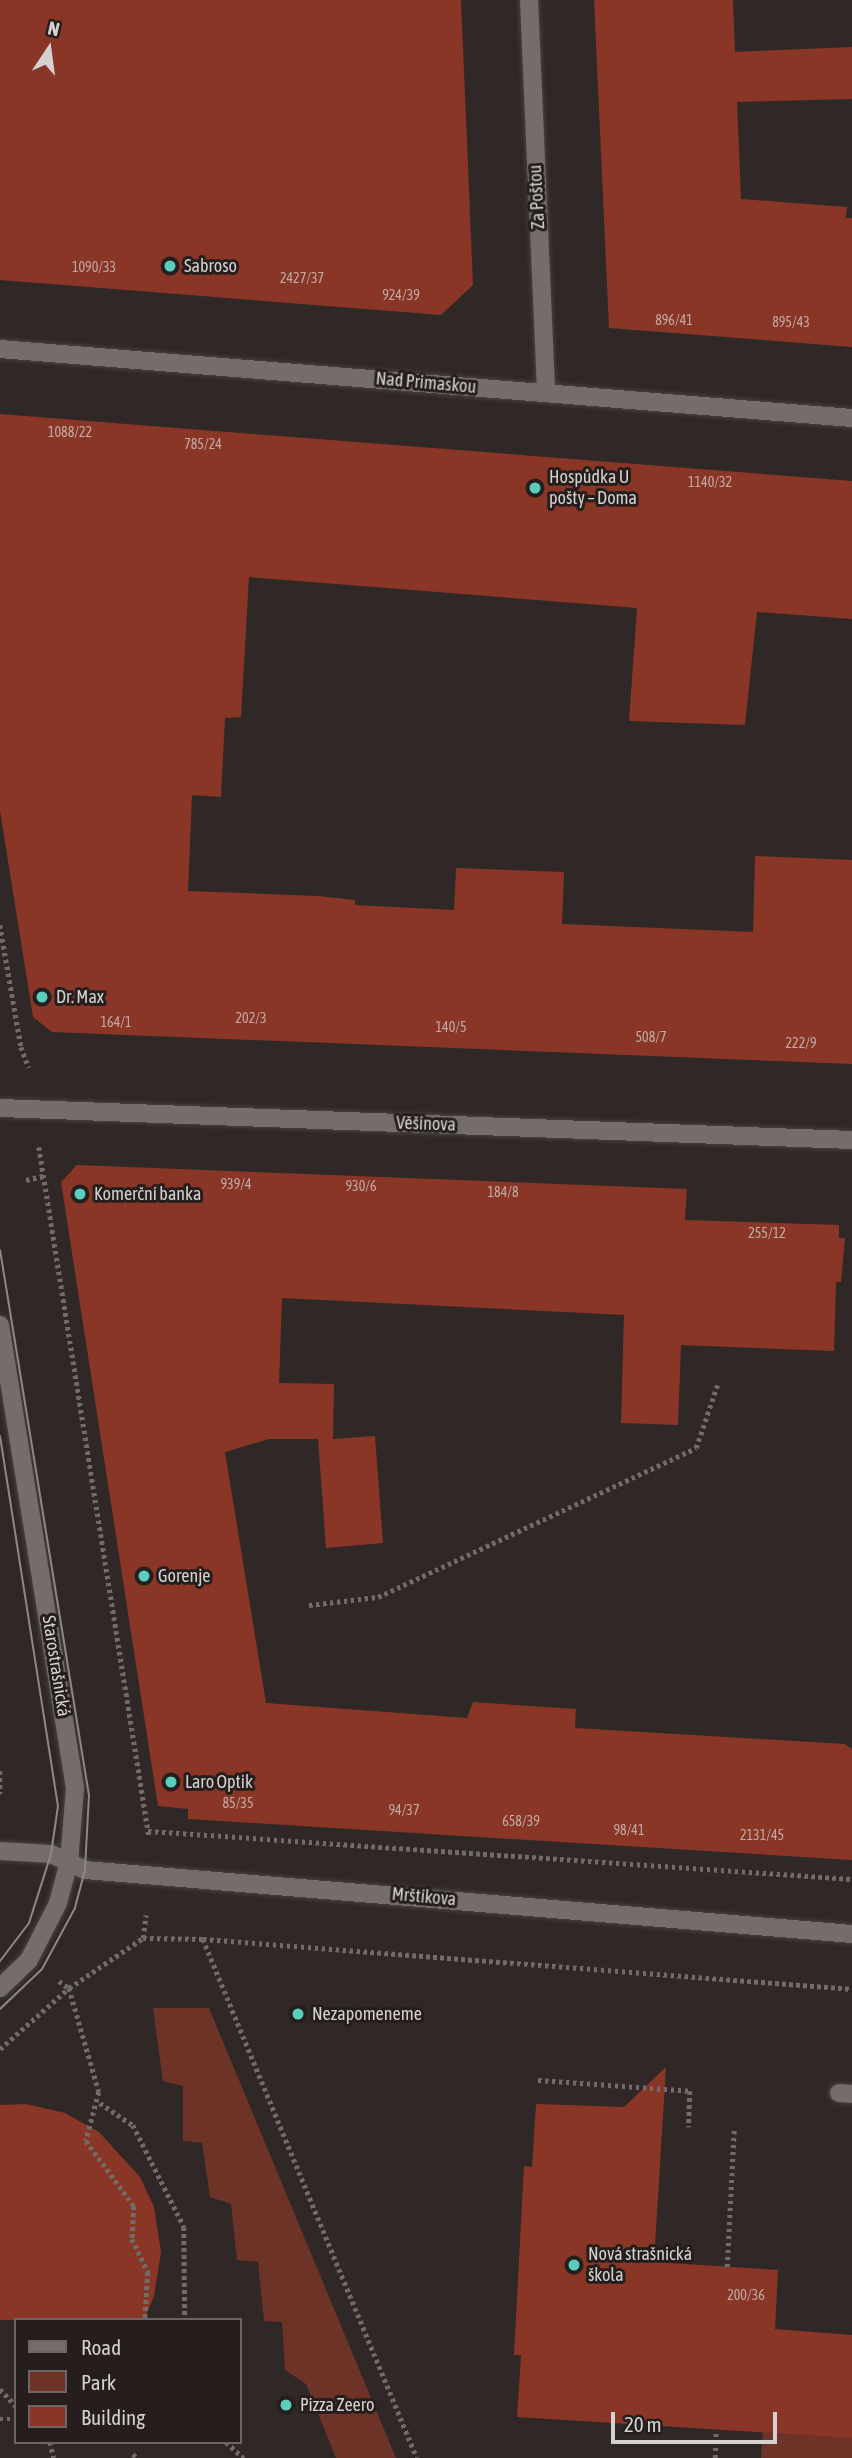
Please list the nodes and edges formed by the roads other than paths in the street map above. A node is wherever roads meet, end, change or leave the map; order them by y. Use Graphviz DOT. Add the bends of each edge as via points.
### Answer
graph roads {
  1 [pos="529,0"];
  2 [pos="0,349"];
  3 [pos="547,393"];
  4 [pos="852,418"];
  5 [pos="0,1108"];
  6 [pos="852,1140"];
  7 [pos="0,1325"];
  8 [pos="0,1851"];
  9 [pos="69,1862"];
  10 [pos="852,1934"];
  11 [pos="0,1988"];
  1 -- 3 [label="street, Za Poštou"];
  2 -- 3 [label="street, Nad Primaskou"];
  3 -- 4 [label="street, Nad Primaskou"];
  5 -- 6 [label="street, Věšínova"];
  7 -- 9 [label="street, Starostrašnická" via="75,1788"];
  8 -- 9 [label="street, Mrštíkova" via="51,1854"];
  9 -- 10 [label="street, Mrštíkova" via="85,1870"];
  9 -- 11 [label="street, Starostrašnická" via="58,1903 29,1960"];
}
